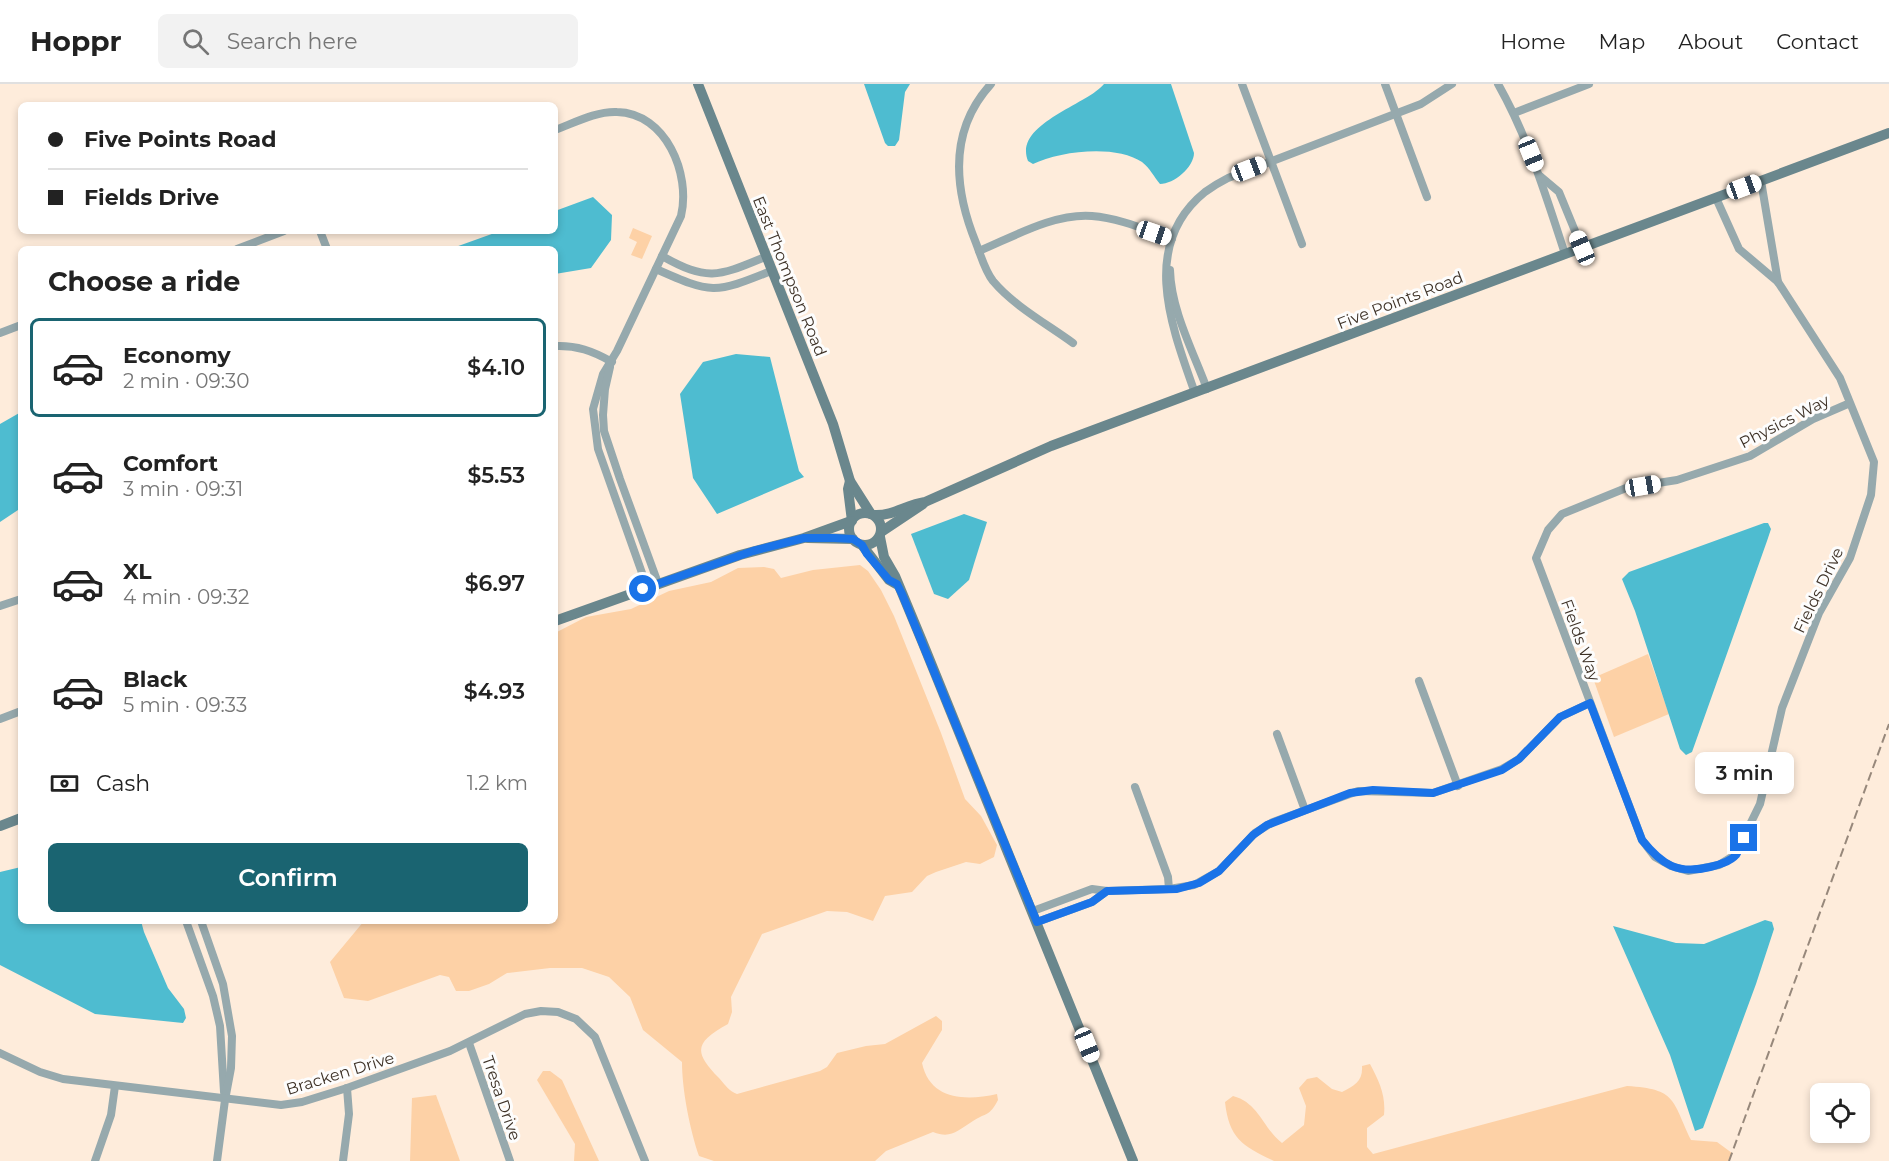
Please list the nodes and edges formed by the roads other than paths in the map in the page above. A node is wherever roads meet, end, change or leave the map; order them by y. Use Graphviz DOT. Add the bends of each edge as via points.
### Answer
graph roads {
  1 [pos="698,84"];
  2 [pos="991,84"];
  3 [pos="1242,84"];
  4 [pos="1385,84"];
  5 [pos="1452,84"];
  6 [pos="1498,84"];
  7 [pos="1589,84"];
  8 [pos="1514,113"];
  9 [pos="1396,114"];
  10 [pos="558,129"];
  11 [pos="1889,134"];
  12 [pos="1271,161"];
  13 [pos="1539,174"];
  14 [pos="1761,181"];
  15 [pos="1427,197"];
  16 [pos="1716,198"];
  17 [pos="276,234"];
  18 [pos="1172,239"];
  19 [pos="1302,244"];
  20 [pos="245,246"];
  21 [pos="1582,248"];
  22 [pos="979,251"];
  23 [pos="1565,254"];
  24 [pos="662,256"];
  25 [pos="765,257"];
  26 [pos="656,269"];
  27 [pos="771,271"];
  28 [pos="699,273"];
  29 [pos="1778,282"];
  30 [pos="695,286"];
  31 [pos="18,326"];
  32 [pos="0,333"];
  33 [pos="1073,342"];
  34 [pos="558,346"];
  35 [pos="612,362"];
  36 [pos="1207,388"];
  37 [pos="1196,393"];
  38 [pos="1850,403"];
  39 [pos="850,481"];
  40 [pos="925,502"];
  41 [pos="872,514"];
  42 [pos="634,518"];
  43 [pos="851,521"];
  44 [pos="623,522"];
  45 [pos="880,535"];
  46 [pos="804,538"];
  47 [pos="857,542"];
  48 [pos="1541,548"];
  49 [pos="658,583"];
  50 [pos="897,584"];
  51 [pos="647,587"];
  52 [pos="18,600"];
  53 [pos="0,606"];
  54 [pos="558,620"];
  55 [pos="1419,681"];
  56 [pos="1590,703"];
  57 [pos="18,712"];
  58 [pos="0,719"];
  59 [pos="1277,734"];
  60 [pos="1458,786"];
  61 [pos="1135,787"];
  62 [pos="1305,810"];
  63 [pos="18,819"];
  64 [pos="0,826"];
  65 [pos="1671,866"];
  66 [pos="1169,889"];
  67 [pos="1107,891"];
  68 [pos="1033,911"];
  69 [pos="1037,922"];
  70 [pos="187,924"];
  71 [pos="202,924"];
  72 [pos="469,1043"];
  73 [pos="0,1053"];
  74 [pos="115,1086"];
  75 [pos="347,1088"];
  76 [pos="225,1100"];
  77 [pos="95,1161"];
  78 [pos="217,1161"];
  79 [pos="343,1161"];
  80 [pos="510,1161"];
  81 [pos="645,1161"];
  82 [pos="1133,1161"];
  1 -- 25 [label="street, East Thompson Road"];
  2 -- 22 [label="street" via="964,131 959,163 960,195"];
  3 -- 12 [label="street"];
  4 -- 9 [label="street"];
  5 -- 9 [label="street"];
  6 -- 8 [label="street"];
  7 -- 8 [label="street"];
  8 -- 13 [label="street"];
  9 -- 12 [label="street"];
  9 -- 15 [label="street"];
  10 -- 24 [label="street" via="606,112 620,112 647,121 666,139 684,190 681,216"];
  11 -- 14 [label="street, Five Points Road"];
  12 -- 18 [label="street" via="1228,177 1204,193 1183,215"];
  12 -- 19 [label="street"];
  13 -- 21 [label="street" via="1559,192"];
  13 -- 23 [label="street"];
  14 -- 16 [label="street, Five Points Road"];
  14 -- 29 [label="street, Fields Drive"];
  16 -- 21 [label="street, Five Points Road"];
  16 -- 29 [label="street, Fields Drive" via="1740,249"];
  17 -- 20 [label="street"];
  18 -- 22 [label="street" via="1092,215 1067,217"];
  18 -- 36 [label="street" via="1170,285"];
  18 -- 37 [label="street" via="1165,281 1170,318"];
  21 -- 23 [label="street, Five Points Road"];
  22 -- 33 [label="street" via="991,278 1002,291"];
  23 -- 36 [label="street, Five Points Road"];
  24 -- 26 [label="street"];
  24 -- 28 [label="street"];
  25 -- 27 [label="street, East Thompson Road"];
  25 -- 28 [label="street" via="720,274"];
  26 -- 30 [label="street"];
  26 -- 35 [label="street"];
  27 -- 30 [label="street" via="723,289"];
  27 -- 39 [label="street, East Thompson Road" via="832,424"];
  28 -- 30 [label="street"];
  29 -- 38 [label="street, Fields Drive" via="1840,378"];
  31 -- 32 [label="street"];
  34 -- 35 [label="street" via="579,347"];
  35 -- 42 [label="street" via="605,389 604,431"];
  35 -- 44 [label="street" via="598,385 594,427"];
  36 -- 37 [label="street, Five Points Road"];
  37 -- 40 [label="street, Five Points Road" via="1030,454"];
  38 -- 48 [label="street, Physics Way" via="1813,419 1750,456 1677,480 1626,488 1562,514 1548,530"];
  38 -- 65 [label="street, Fields Drive" via="1874,462 1871,495 1851,558 1819,613 1782,708 1761,804 1735,855 1719,865 1699,870"];
  39 -- 41 [label="street, East Thompson Road"];
  39 -- 43 [label="street, East Thompson Road"];
  40 -- 41 [label="street, Five Points Road" via="889,515"];
  40 -- 45 [label="street, Five Points Road"];
  41 -- 43 [label="street" via="857,514"];
  41 -- 45 [label="street" via="880,522"];
  42 -- 44 [label="street"];
  42 -- 49 [label="street"];
  43 -- 46 [label="street"];
  43 -- 47 [label="street" via="849,529"];
  44 -- 51 [label="street"];
  45 -- 47 [label="street" via="872,544"];
  45 -- 50 [label="street" via="884,557"];
  46 -- 47 [label="street"];
  46 -- 49 [label="street"];
  47 -- 50 [label="street" via="889,580"];
  48 -- 56 [label="street, Fields Way" via="1536,558"];
  49 -- 51 [label="street"];
  50 -- 68 [label="street"];
  51 -- 54 [label="street"];
  52 -- 53 [label="street"];
  55 -- 60 [label="street"];
  56 -- 60 [label="street" via="1560,717 1511,765"];
  56 -- 65 [label="street, Fields Way" via="1642,840 1655,856"];
  57 -- 58 [label="street"];
  59 -- 62 [label="street"];
  60 -- 62 [label="street" via="1422,794 1364,790"];
  61 -- 66 [label="street"];
  62 -- 66 [label="street" via="1261,829 1206,880"];
  63 -- 64 [label="street"];
  66 -- 67 [label="street"];
  67 -- 68 [label="street" via="1092,889"];
  67 -- 69 [label="street" via="1092,902"];
  68 -- 69 [label="street"];
  69 -- 82 [label="street"];
  70 -- 76 [label="street" via="220,1026"];
  71 -- 76 [label="street" via="223,984 230,1020 231,1068"];
  72 -- 75 [label="street, Bracken Drive"];
  72 -- 80 [label="street, Tresa Drive"];
  72 -- 81 [label="street, Bracken Drive" via="531,1012 551,1011 573,1018 589,1029 598,1043"];
  73 -- 74 [label="street, Bracken Drive" via="45,1075"];
  74 -- 76 [label="street, Bracken Drive"];
  74 -- 77 [label="street" via="111,1115"];
  75 -- 76 [label="street, Bracken Drive" via="281,1105"];
  75 -- 79 [label="street" via="349,1114"];
  76 -- 78 [label="street"];
}
